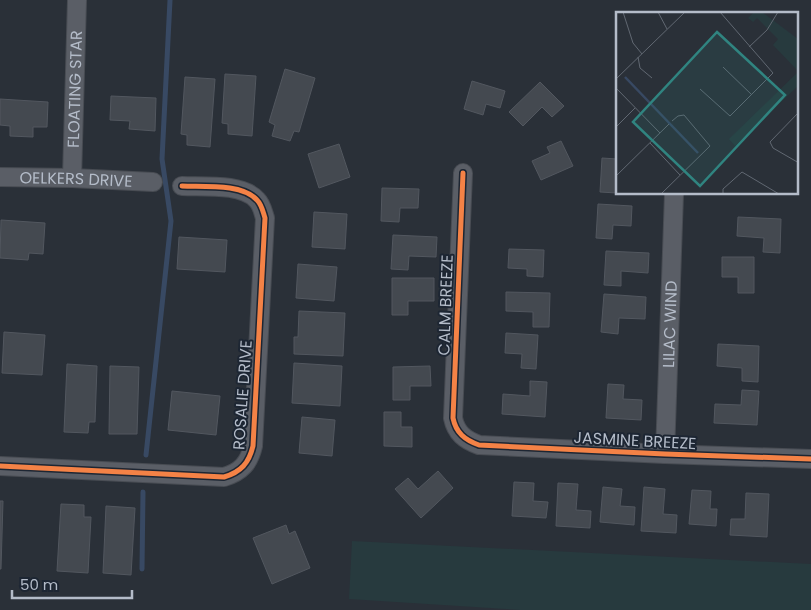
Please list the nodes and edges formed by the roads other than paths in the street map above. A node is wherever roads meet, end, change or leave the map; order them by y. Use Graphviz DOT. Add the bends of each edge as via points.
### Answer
graph roads {
  1 [pos="77,0"];
  2 [pos="463,174"];
  3 [pos="0,177"];
  4 [pos="72,178"];
  5 [pos="153,182"];
  6 [pos="182,186"];
  7 [pos="674,195"];
  8 [pos="461,435"];
  9 [pos="665,454"];
  10 [pos="811,459"];
  11 [pos="0,466"];
  1 -- 4 [label="street, FLOATING STAR"];
  2 -- 8 [label="street, CALM BREEZE" via="453,418"];
  3 -- 4 [label="street, OELKERS DRIVE"];
  4 -- 5 [label="street, OELKERS DRIVE"];
  6 -- 11 [label="street, ROSALIE DRIVE" via="238,189 256,199 265,218 253,446 244,467 224,476"];
  7 -- 9 [label="street, LILAC WIND"];
  8 -- 9 [label="street, JASMINE BREEZE" via="480,445"];
  9 -- 10 [label="street, JASMINE BREEZE"];
}
